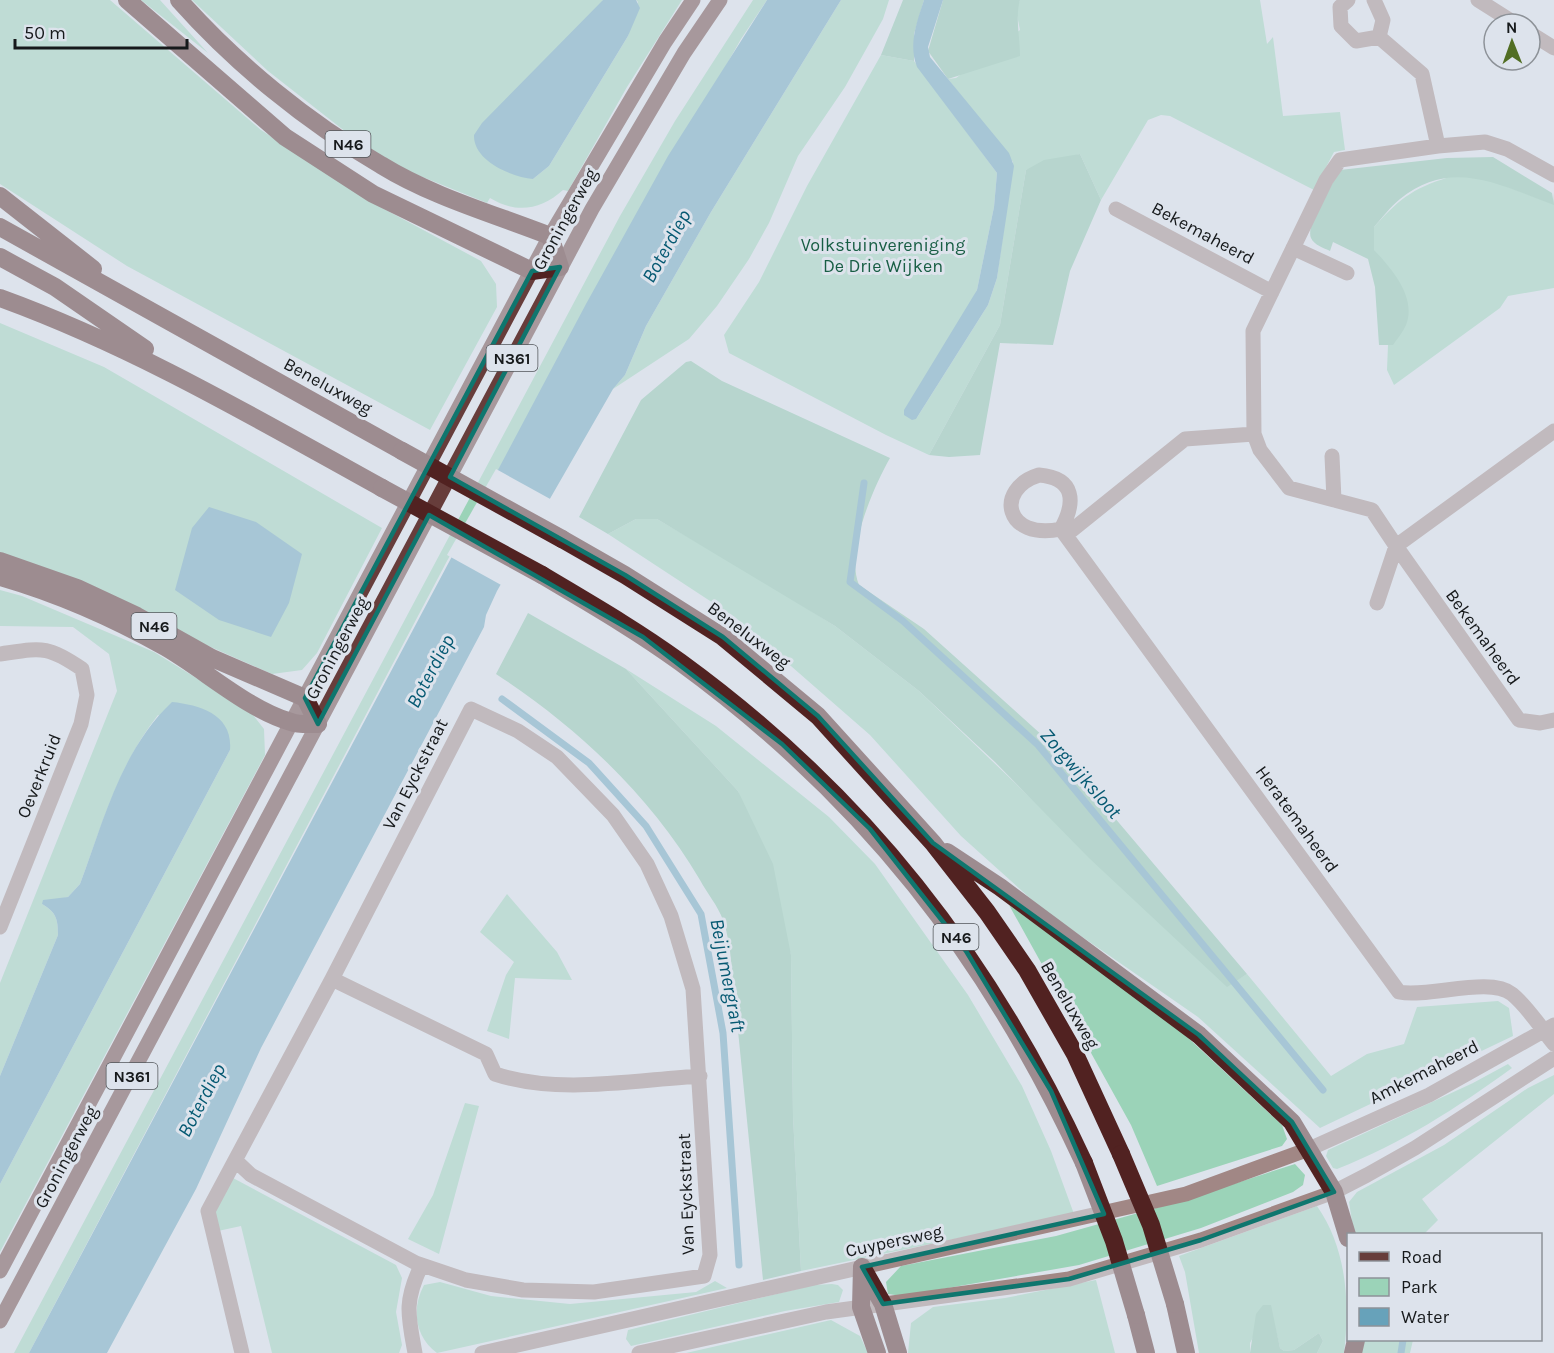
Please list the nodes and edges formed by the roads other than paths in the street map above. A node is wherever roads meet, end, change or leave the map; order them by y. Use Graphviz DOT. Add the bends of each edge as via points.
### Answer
graph roads {
  1 [pos="127,0"];
  2 [pos="179,0"];
  3 [pos="693,0"];
  4 [pos="720,0"];
  5 [pos="1348,0"];
  6 [pos="1374,0"];
  7 [pos="1478,0"];
  8 [pos="1497,12"];
  9 [pos="1379,37"];
  10 [pos="1438,146"];
  11 [pos="1554,175"];
  12 [pos="0,196"];
  13 [pos="1116,209"];
  14 [pos="0,227"];
  15 [pos="550,236"];
  16 [pos="1293,248"];
  17 [pos="0,257"];
  18 [pos="560,267"];
  19 [pos="532,271"];
  20 [pos="1347,273"];
  21 [pos="1272,292"];
  22 [pos="0,298"];
  23 [pos="139,306"];
  24 [pos="203,389"];
  25 [pos="1554,431"];
  26 [pos="1254,434"];
  27 [pos="1332,456"];
  28 [pos="1334,500"];
  29 [pos="1396,546"];
  30 [pos="0,561"];
  31 [pos="0,576"];
  32 [pos="1377,603"];
  33 [pos="0,654"];
  34 [pos="305,698"];
  35 [pos="1554,720"];
  36 [pos="292,723"];
  37 [pos="318,724"];
  38 [pos="933,843"];
  39 [pos="0,927"];
  40 [pos="332,979"];
  41 [pos="1549,1028"];
  42 [pos="1554,1044"];
  43 [pos="1554,1058"];
  44 [pos="700,1076"];
  45 [pos="1309,1149"];
  46 [pos="236,1161"];
  47 [pos="1334,1192"];
  48 [pos="1347,1235"];
  49 [pos="421,1266"];
  50 [pos="862,1267"];
  51 [pos="0,1271"];
  52 [pos="883,1304"];
  53 [pos="861,1307"];
  54 [pos="1137,1315"];
  55 [pos="0,1322"];
  56 [pos="242,1353"];
  57 [pos="415,1353"];
  58 [pos="482,1353"];
  59 [pos="639,1353"];
  60 [pos="877,1353"];
  61 [pos="897,1353"];
  62 [pos="1132,1353"];
  63 [pos="1146,1353"];
  64 [pos="1186,1353"];
  1 -- 19 [label="highway, N46" via="285,137 373,194"];
  2 -- 15 [label="highway, N46" via="264,81 382,166 431,190"];
  3 -- 15 [label="main road, Groningerweg / N361"];
  4 -- 18 [label="main road, Groningerweg / N361" via="684,53"];
  5 -- 9 [label="street" via="1340,7 1341,26 1356,40"];
  6 -- 9 [label="street" via="1383,20"];
  7 -- 8 [label="street"];
  9 -- 10 [label="street" via="1422,74"];
  10 -- 11 [label="street, Bekemaheerd" via="1485,142 1508,149"];
  10 -- 16 [label="street, Bekemaheerd" via="1340,160"];
  12 -- 23 [label="highway, N46"];
  13 -- 21 [label="street, Bekemaheerd"];
  14 -- 23 [label="highway, Beneluxweg / N46"];
  15 -- 18 [label="highway"];
  15 -- 19 [label="main road, Groningerweg / N361"];
  16 -- 20 [label="street"];
  16 -- 21 [label="street, Bekemaheerd"];
  17 -- 24 [label="highway, N46" via="55,287"];
  18 -- 19 [label="highway"];
  18 -- 37 [label="main road, Groningerweg / N361"];
  19 -- 34 [label="main road, Groningerweg / N361"];
  21 -- 26 [label="street, Bekemaheerd" via="1253,332"];
  22 -- 24 [label="highway, N46" via="107,340"];
  23 -- 38 [label="highway, Beneluxweg / N46, bridge" via="562,539 723,638 818,716"];
  24 -- 54 [label="highway, N46, bridge" via="542,575 643,637 711,685 802,762 917,884 994,992 1051,1091 1084,1163"];
  25 -- 29 [label="street"];
  26 -- 28 [label="street, Bekemaheerd" via="1260,450 1289,488"];
  26 -- 41 [label="street, Heratemaheerd" via="1185,439 1063,532 1399,992 1415,995 1498,986"];
  27 -- 28 [label="street"];
  28 -- 29 [label="street, Bekemaheerd" via="1372,510"];
  29 -- 32 [label="street"];
  29 -- 35 [label="street, Bekemaheerd" via="1520,720"];
  30 -- 34 [label="highway, N46" via="77,588 220,662"];
  31 -- 36 [label="highway, N46" via="133,630 256,706"];
  33 -- 39 [label="street, Oeverkruid" via="33,649 56,651 82,669 87,695 81,724"];
  34 -- 36 [label="main road, Groningerweg / N361"];
  34 -- 37 [label="highway"];
  36 -- 37 [label="highway, N46"];
  36 -- 51 [label="main road, Groningerweg / N361"];
  37 -- 55 [label="main road, Groningerweg / N361"];
  38 -- 45 [label="highway, N46" via="1000,887 1199,1035 1292,1122"];
  38 -- 64 [label="highway, Beneluxweg / N46, bridge" via="1027,970 1075,1054 1151,1225"];
  40 -- 44 [label="street" via="486,1054 495,1074 522,1082 587,1083"];
  40 -- 44 [label="street, Van Eyckstraat" via="471,709 518,731 557,757 613,815 647,864 671,916 693,989"];
  40 -- 46 [label="street, Van Eyckstraat"];
  41 -- 42 [label="street"];
  41 -- 45 [label="street, Amkemaheerd" via="1429,1095"];
  43 -- 47 [label="street" via="1415,1148"];
  44 -- 49 [label="street, Van Eyckstraat" via="710,1255 704,1276 594,1292 535,1290 466,1280"];
  45 -- 47 [label="highway, N46"];
  45 -- 50 [label="street, Cuypersweg" via="1186,1194"];
  46 -- 49 [label="street, Van Eyckstraat" via="251,1175"];
  46 -- 56 [label="street" via="208,1211"];
  47 -- 48 [label="highway, N46"];
  47 -- 52 [label="street" via="1201,1240 1068,1279"];
  49 -- 57 [label="street" via="411,1287 407,1311"];
  50 -- 52 [label="highway"];
  50 -- 53 [label="highway"];
  50 -- 58 [label="street, Cuypersweg"];
  52 -- 53 [label="street"];
  52 -- 61 [label="highway"];
  53 -- 59 [label="street"];
  53 -- 60 [label="highway"];
  54 -- 62 [label="highway, N46"];
  54 -- 63 [label="highway, N46"];
}
